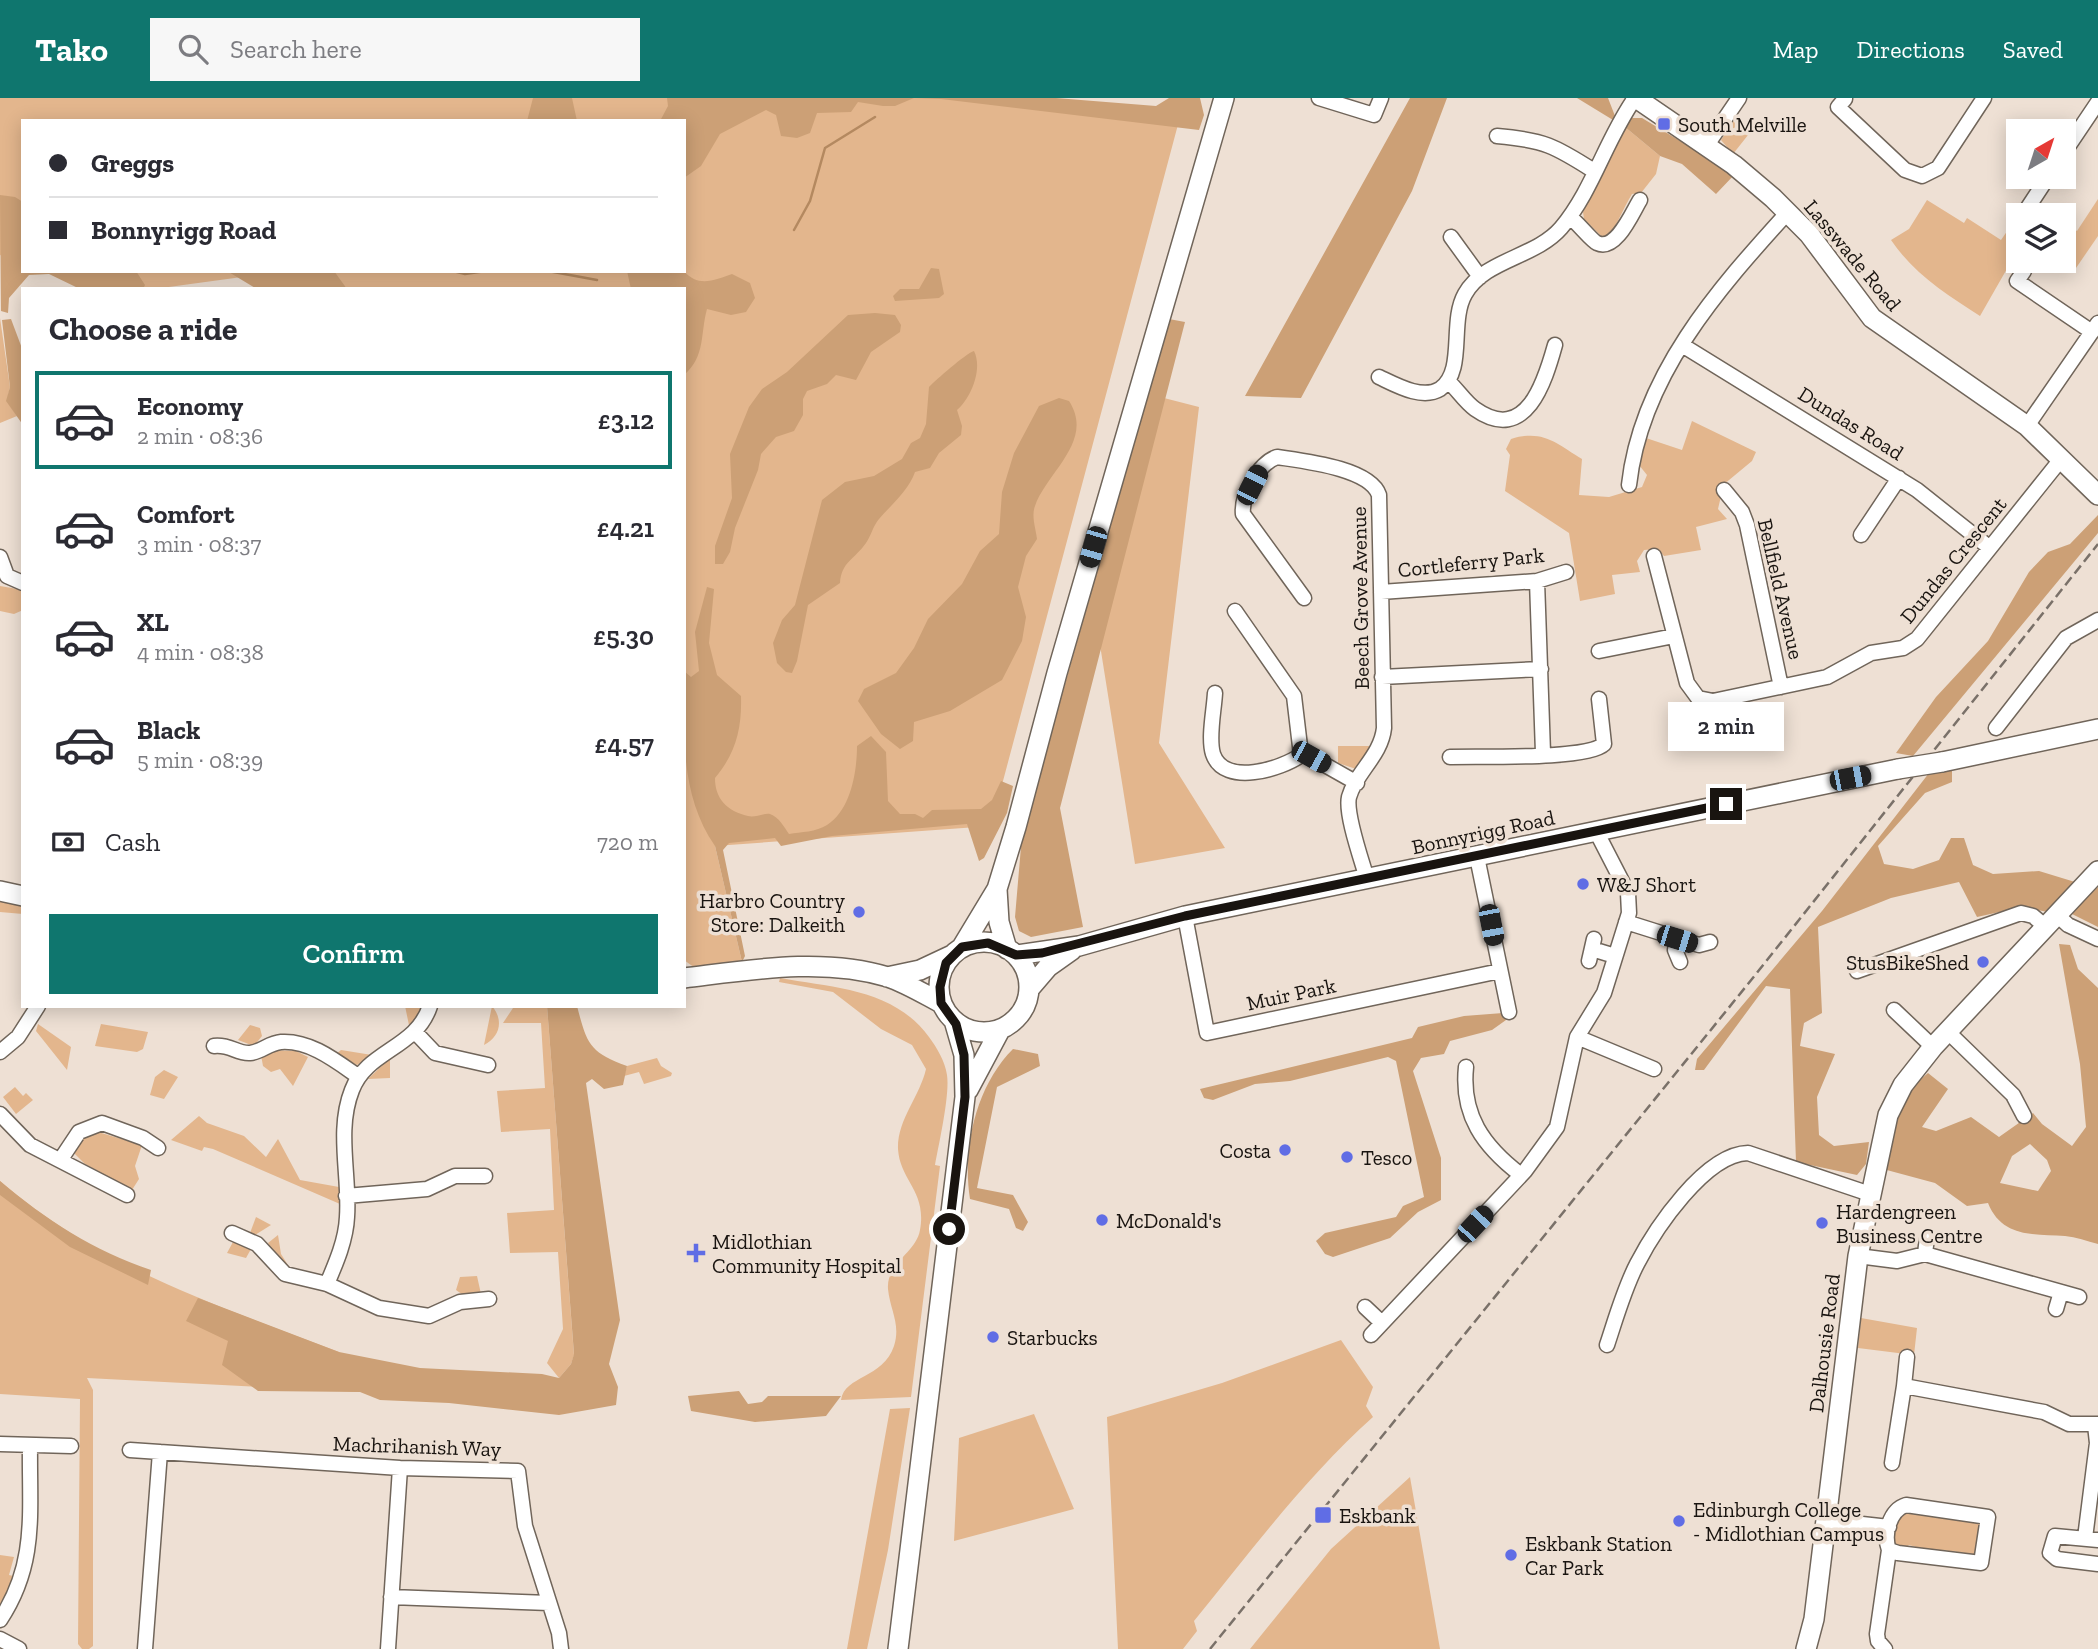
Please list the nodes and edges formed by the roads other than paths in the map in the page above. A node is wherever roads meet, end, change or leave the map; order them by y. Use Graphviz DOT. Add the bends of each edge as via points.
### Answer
graph roads {
  1 [pos="1224,98"];
  2 [pos="1319,98"];
  3 [pos="1381,98"];
  4 [pos="1635,98"];
  5 [pos="1740,98"];
  6 [pos="1984,98"];
  7 [pos="1845,99"];
  8 [pos="2097,100"];
  9 [pos="2076,133"];
  10 [pos="1497,136"];
  11 [pos="1707,145"];
  12 [pos="1594,172"];
  13 [pos="1640,200"];
  14 [pos="1788,212"];
  15 [pos="1570,217"];
  16 [pos="1451,237"];
  17 [pos="2023,273"];
  18 [pos="1480,277"];
  19 [pos="2095,328"];
  20 [pos="1555,345"];
  21 [pos="1682,345"];
  22 [pos="1379,377"];
  23 [pos="1448,381"];
  24 [pos="2027,426"];
  25 [pos="2062,458"];
  26 [pos="1633,476"];
  27 [pos="1899,478"];
  28 [pos="1724,490"];
  29 [pos="2098,495"];
  30 [pos="1861,535"];
  31 [pos="1990,548"];
  32 [pos="1654,556"];
  33 [pos="0,557"];
  34 [pos="1566,572"];
  35 [pos="1537,581"];
  36 [pos="21,582"];
  37 [pos="1381,592"];
  38 [pos="1297,593"];
  39 [pos="1236,611"];
  40 [pos="2098,620"];
  41 [pos="1674,636"];
  42 [pos="1602,647"];
  43 [pos="1541,669"];
  44 [pos="1382,677"];
  45 [pos="1781,687"];
  46 [pos="1215,694"];
  47 [pos="1599,699"];
  48 [pos="1996,727"];
  49 [pos="2098,729"];
  50 [pos="1543,753"];
  51 [pos="1301,755"];
  52 [pos="1459,760"];
  53 [pos="1357,783"];
  54 [pos="1596,831"];
  55 [pos="1477,857"];
  56 [pos="2098,871"];
  57 [pos="1367,879"];
  58 [pos="996,890"];
  59 [pos="0,891"];
  60 [pos="21,896"];
  61 [pos="1185,916"];
  62 [pos="2051,921"];
  63 [pos="1626,922"];
  64 [pos="1677,939"];
  65 [pos="2098,939"];
  66 [pos="1710,942"];
  67 [pos="1079,946"];
  68 [pos="1592,949"];
  69 [pos="957,951"];
  70 [pos="1012,952"];
  71 [pos="1615,956"];
  72 [pos="1680,962"];
  73 [pos="1500,971"];
  74 [pos="1858,972"];
  75 [pos="887,977"];
  76 [pos="686,978"];
  77 [pos="1030,988"];
  78 [pos="941,1003"];
  79 [pos="37,1008"];
  80 [pos="429,1008"];
  81 [pos="1894,1010"];
  82 [pos="1509,1012"];
  83 [pos="956,1024"];
  84 [pos="1000,1030"];
  85 [pos="1947,1031"];
  86 [pos="416,1033"];
  87 [pos="1577,1037"];
  88 [pos="214,1046"];
  89 [pos="1933,1047"];
  90 [pos="0,1052"];
  91 [pos="488,1065"];
  92 [pos="1466,1067"];
  93 [pos="1654,1069"];
  94 [pos="359,1077"];
  95 [pos="965,1097"];
  96 [pos="0,1114"];
  97 [pos="2024,1116"];
  98 [pos="158,1148"];
  99 [pos="61,1160"];
  100 [pos="1521,1175"];
  101 [pos="485,1176"];
  102 [pos="1870,1194"];
  103 [pos="127,1195"];
  104 [pos="346,1196"];
  105 [pos="232,1233"];
  106 [pos="1927,1237"];
  107 [pos="1925,1254"];
  108 [pos="1858,1256"];
  109 [pos="327,1284"];
  110 [pos="2061,1292"];
  111 [pos="2079,1297"];
  112 [pos="489,1299"];
  113 [pos="1365,1307"];
  114 [pos="2056,1309"];
  115 [pos="1382,1323"];
  116 [pos="1371,1335"];
  117 [pos="1607,1345"];
  118 [pos="1907,1357"];
  119 [pos="1903,1386"];
  120 [pos="2097,1425"];
  121 [pos="0,1444"];
  122 [pos="30,1445"];
  123 [pos="71,1446"];
  124 [pos="131,1450"];
  125 [pos="160,1452"];
  126 [pos="1892,1463"];
  127 [pos="400,1468"];
  128 [pos="1826,1520"];
  129 [pos="1889,1527"];
  130 [pos="2091,1539"];
  131 [pos="1889,1550"];
  132 [pos="2098,1564"];
  133 [pos="391,1597"];
  134 [pos="549,1603"];
  135 [pos="0,1620"];
  136 [pos="0,1639"];
  137 [pos="1881,1648"];
  138 [pos="19,1649"];
  139 [pos="145,1649"];
  140 [pos="388,1649"];
  141 [pos="561,1649"];
  142 [pos="898,1649"];
  143 [pos="1806,1649"];
  1 -- 58 [label="main road"];
  2 -- 3 [label="street" via="1374,115"];
  4 -- 11 [label="main road, Lasswade Road"];
  4 -- 12 [label="street"];
  5 -- 11 [label="street"];
  6 -- 7 [label="street" via="1938,168 1922,176 1905,170 1838,107"];
  8 -- 9 [label="street"];
  10 -- 12 [label="street" via="1536,140"];
  11 -- 14 [label="main road, Lasswade Road"];
  12 -- 15 [label="street"];
  13 -- 15 [label="street" via="1615,240 1606,245 1591,239"];
  14 -- 21 [label="street" via="1737,267"];
  14 -- 24 [label="main road, Lasswade Road" via="1872,318"];
  15 -- 18 [label="street" via="1543,243"];
  16 -- 18 [label="street"];
  17 -- 19 [label="street" via="2017,281"];
  18 -- 23 [label="street" via="1463,297 1457,315 1455,363"];
  19 -- 24 [label="street"];
  20 -- 23 [label="street" via="1536,399 1516,416 1502,419 1482,414"];
  21 -- 26 [label="street" via="1646,414"];
  21 -- 27 [label="street, Dundas Road"];
  22 -- 23 [label="street" via="1418,392 1433,392"];
  24 -- 25 [label="main road, Lasswade Road"];
  25 -- 29 [label="main road, Lasswade Road"];
  25 -- 31 [label="street, Dundas Crescent"];
  27 -- 30 [label="street"];
  27 -- 31 [label="street, Dundas Road" via="1953,515"];
  28 -- 45 [label="street, Bellfield Avenue" via="1747,526"];
  31 -- 45 [label="street, Dundas Crescent" via="1911,645 1871,653 1827,677"];
  32 -- 41 [label="street"];
  33 -- 36 [label="street" via="7,576"];
  34 -- 35 [label="street, Cortleferry Park"];
  35 -- 37 [label="street, Cortleferry Park"];
  35 -- 43 [label="street"];
  37 -- 38 [label="street, Beech Grove Avenue" via="1377,489 1331,465 1277,457 1261,467 1242,509"];
  37 -- 44 [label="street, Beech Grove Avenue"];
  39 -- 51 [label="street" via="1294,696"];
  40 -- 48 [label="street" via="2066,638"];
  41 -- 42 [label="street"];
  41 -- 45 [label="street, Dundas Crescent" via="1687,683 1698,698 1713,701"];
  43 -- 44 [label="street"];
  43 -- 50 [label="street"];
  44 -- 53 [label="street, Beech Grove Avenue" via="1383,737"];
  46 -- 51 [label="street" via="1212,751 1222,766 1242,772 1283,766"];
  47 -- 50 [label="street" via="1604,744 1598,750"];
  49 -- 54 [label="main road, Bonnyrigg Road, bridge"];
  50 -- 52 [label="street"];
  51 -- 53 [label="street"];
  53 -- 57 [label="street, Beech Grove Avenue" via="1348,806"];
  54 -- 55 [label="main road, Bonnyrigg Road"];
  54 -- 63 [label="street" via="1628,893"];
  55 -- 57 [label="main road, Bonnyrigg Road"];
  55 -- 73 [label="street"];
  56 -- 62 [label="main road, Dalhousie Road"];
  57 -- 61 [label="main road, Bonnyrigg Road"];
  58 -- 69 [label="main road"];
  58 -- 70 [label="main road" via="999,922"];
  59 -- 60 [label="main road"];
  61 -- 67 [label="main road, Bonnyrigg Road"];
  61 -- 73 [label="street, Muir Park" via="1207,1033"];
  62 -- 65 [label="street"];
  62 -- 74 [label="street" via="2021,913"];
  62 -- 85 [label="main road, Dalhousie Road"];
  63 -- 64 [label="street"];
  63 -- 71 [label="street"];
  64 -- 66 [label="street" via="1699,945"];
  64 -- 72 [label="street"];
  67 -- 70 [label="main road, Bonnyrigg Road"];
  67 -- 77 [label="main road, Bonnyrigg Road" via="1048,967"];
  68 -- 71 [label="street"];
  69 -- 70 [label="main road" via="988,943"];
  69 -- 75 [label="main road" via="920,970"];
  69 -- 78 [label="main road" via="940,977"];
  70 -- 77 [label="main road" via="1027,970"];
  71 -- 87 [label="street" via="1601,1000"];
  73 -- 82 [label="street"];
  75 -- 76 [label="main road" via="797,967"];
  75 -- 78 [label="main road"];
  77 -- 84 [label="main road" via="1021,1014"];
  78 -- 83 [label="main road"];
  79 -- 90 [label="street" via="23,1031"];
  80 -- 86 [label="street"];
  81 -- 89 [label="street"];
  83 -- 84 [label="main road" via="983,1032"];
  83 -- 95 [label="main road" via="964,1055"];
  84 -- 95 [label="main road"];
  85 -- 89 [label="main road, Dalhousie Road"];
  85 -- 97 [label="street" via="2013,1095"];
  86 -- 91 [label="street" via="435,1054"];
  86 -- 94 [label="street" via="380,1056"];
  87 -- 93 [label="street"];
  87 -- 100 [label="street" via="1557,1127"];
  88 -- 94 [label="street" via="227,1044 253,1053 281,1042 298,1044 330,1057"];
  89 -- 102 [label="main road, Dalhousie Road" via="1895,1098"];
  92 -- 100 [label="street" via="1468,1113 1489,1146"];
  94 -- 104 [label="street" via="351,1091 346,1122"];
  95 -- 142 [label="main road"];
  96 -- 99 [label="street" via="30,1145"];
  98 -- 99 [label="street" via="102,1123 79,1132"];
  99 -- 103 [label="street"];
  100 -- 115 [label="street"];
  101 -- 104 [label="street" via="456,1176 427,1189"];
  102 -- 108 [label="main road, Dalhousie Road"];
  102 -- 117 [label="street" via="1748,1153 1730,1155 1701,1177 1660,1227 1637,1265"];
  104 -- 109 [label="street" via="345,1229"];
  105 -- 109 [label="street" via="257,1244 285,1274"];
  106 -- 107 [label="street"];
  107 -- 108 [label="street" via="1897,1261"];
  107 -- 110 [label="street"];
  108 -- 128 [label="main road, Dalhousie Road"];
  109 -- 112 [label="street" via="379,1308 418,1316 439,1314 460,1302"];
  110 -- 111 [label="street"];
  110 -- 114 [label="street"];
  113 -- 115 [label="street"];
  115 -- 116 [label="street"];
  118 -- 119 [label="street"];
  119 -- 120 [label="street" via="2044,1412 2069,1424"];
  119 -- 126 [label="street"];
  120 -- 130 [label="street"];
  121 -- 122 [label="street"];
  122 -- 123 [label="street"];
  122 -- 135 [label="street" via="26,1565 17,1595"];
  124 -- 125 [label="street, Machrihanish Way"];
  125 -- 127 [label="street, Machrihanish Way"];
  125 -- 139 [label="street"];
  127 -- 133 [label="street"];
  127 -- 134 [label="street, Machrihanish Way" via="518,1471 525,1526"];
  128 -- 129 [label="street"];
  128 -- 143 [label="main road, Dalhousie Road"];
  129 -- 131 [label="street"];
  129 -- 131 [label="street" via="1897,1508 1906,1505 1988,1517 1981,1563"];
  130 -- 132 [label="street" via="2055,1536 2052,1557"];
  131 -- 137 [label="street" via="1877,1634"];
  133 -- 134 [label="street"];
  133 -- 140 [label="street"];
  134 -- 141 [label="street, Machrihanish Way"];
  136 -- 138 [label="street"];
}
